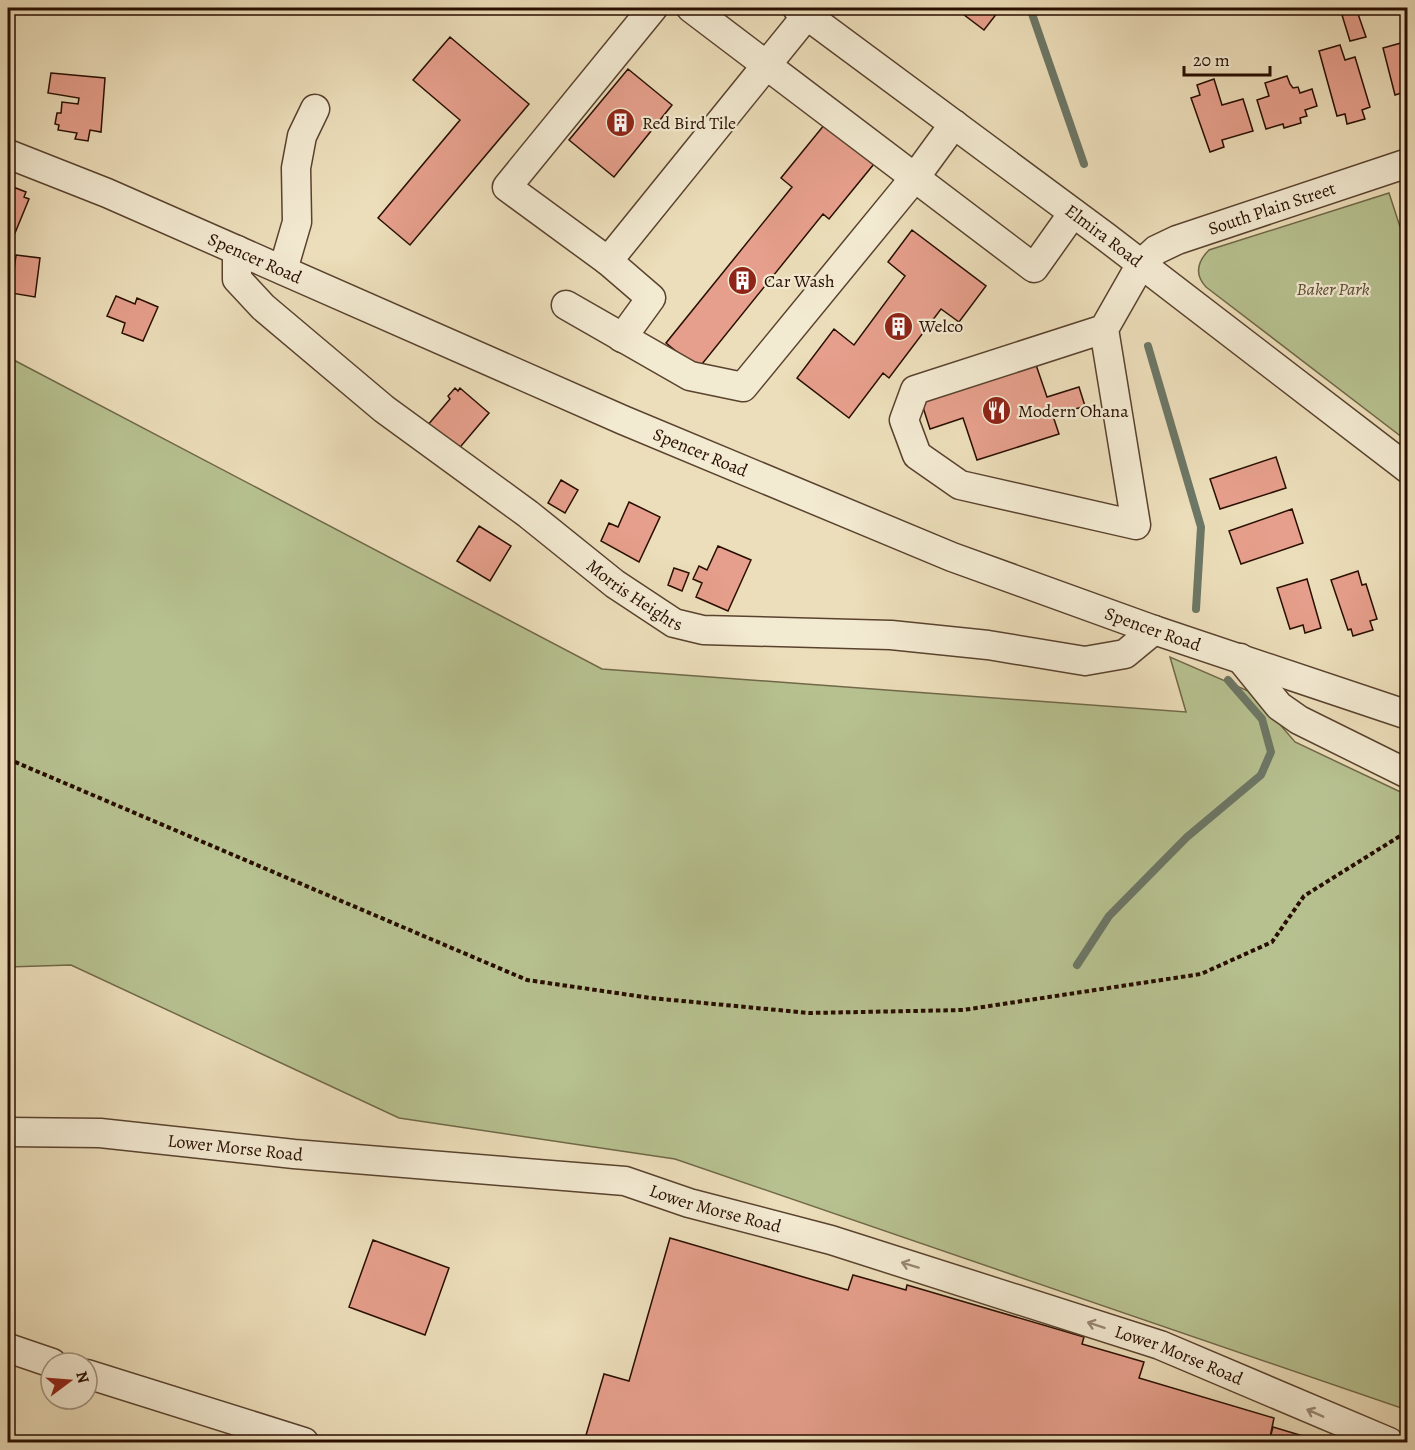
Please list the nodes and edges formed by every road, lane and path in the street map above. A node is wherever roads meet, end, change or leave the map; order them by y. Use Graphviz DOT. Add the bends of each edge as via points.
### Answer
graph roads {
  1 [pos="653,8"];
  2 [pos="691,8"];
  3 [pos="802,11"];
  4 [pos="766,64"];
  5 [pos="315,109"];
  6 [pos="954,124"];
  7 [pos="8,154"];
  8 [pos="1407,163"];
  9 [pos="916,176"];
  10 [pos="1074,213"];
  11 [pos="237,250"];
  12 [pos="608,261"];
  13 [pos="1141,264"];
  14 [pos="283,270"];
  15 [pos="566,305"];
  16 [pos="1104,329"];
  17 [pos="622,338"];
  18 [pos="1407,469"];
  19 [pos="1154,630"];
  20 [pos="1240,658"];
  21 [pos="1407,715"];
  22 [pos="8,759"];
  23 [pos="1407,774"];
  24 [pos="1407,831"];
  25 [pos="8,1132"];
  26 [pos="8,1348"];
  27 [pos="39,1359"];
  28 [pos="99,1378"];
  29 [pos="304,1443"];
  30 [pos="1389,1443"];
  1 -- 12 [label="street" via="507,187"];
  2 -- 4 [label="street"];
  3 -- 4 [label="street"];
  3 -- 6 [label="street, Elmira Road"];
  4 -- 9 [label="street"];
  4 -- 12 [label="street"];
  5 -- 14 [label="street" via="302,136 296,168 297,222"];
  6 -- 9 [label="street"];
  6 -- 10 [label="street, Elmira Road"];
  7 -- 11 [label="street, Spencer Road"];
  8 -- 13 [label="street, South Plain Street" via="1177,240 1156,250"];
  9 -- 10 [label="street" via="1034,268"];
  9 -- 17 [label="street" via="743,387 690,376"];
  10 -- 13 [label="street, Elmira Road"];
  11 -- 14 [label="street, Spencer Road"];
  11 -- 19 [label="street, Morris Heights" via="237,279 263,307 384,409 528,514 615,584 674,623 703,630 891,635 1085,661 1125,654"];
  12 -- 17 [label="street" via="651,298"];
  13 -- 16 [label="street"];
  13 -- 18 [label="street, Elmira Road"];
  14 -- 19 [label="street, Spencer Road" via="623,420 952,557"];
  15 -- 17 [label="street"];
  16 -- 16 [label="street" via="915,390 904,420 917,455 960,485 1136,525"];
  19 -- 20 [label="street, Spencer Road"];
  20 -- 21 [label="street, Spencer Road"];
  20 -- 23 [label="street" via="1279,706 1299,720"];
  22 -- 24 [label="path" via="527,980 651,998 808,1013 963,1010 1201,974 1272,942 1304,896"];
  30 -- 25 [label="street, Lower Morse Road, one-way" via="1160,1346 831,1240 690,1203 625,1181 294,1154 100,1133"];
  26 -- 27 [label="street"];
  28 -- 29 [label="street"];
}
